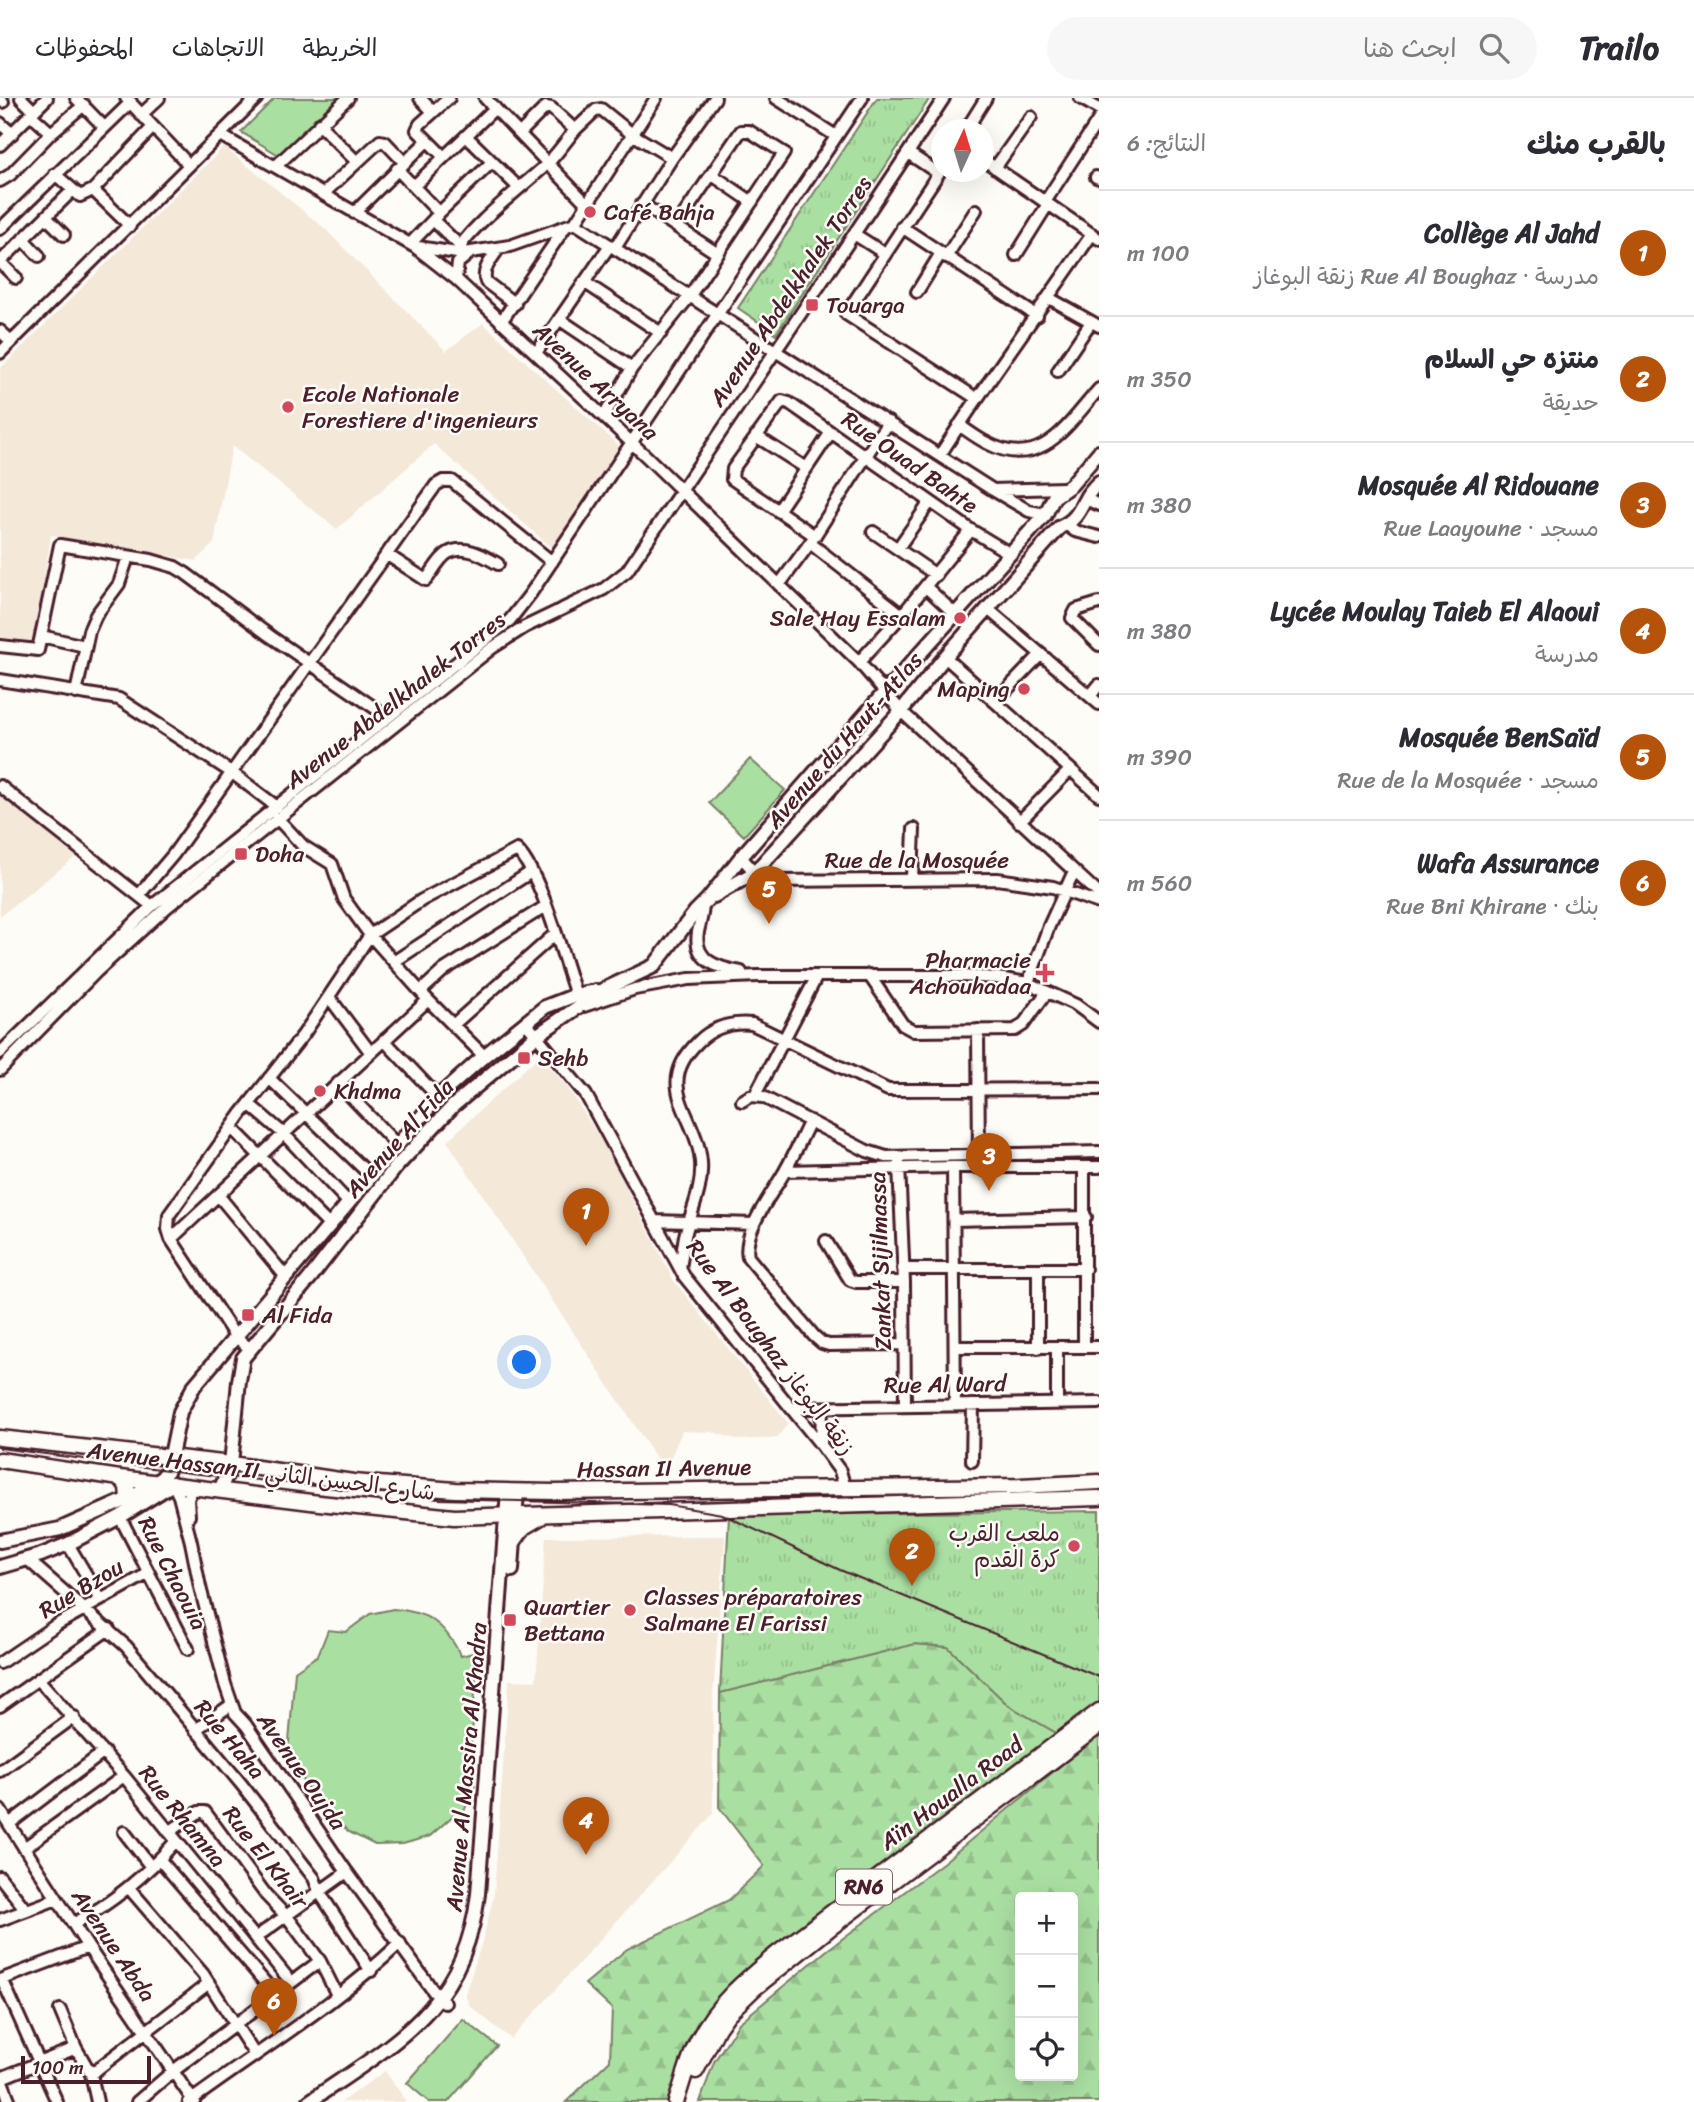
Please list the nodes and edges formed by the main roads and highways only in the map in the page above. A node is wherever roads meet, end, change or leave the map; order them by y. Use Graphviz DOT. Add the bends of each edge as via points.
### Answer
graph roads {
  1 [pos="1099,452"];
  2 [pos="1099,482"];
  3 [pos="1067,487"];
  4 [pos="1087,497"];
  5 [pos="1045,515"];
  6 [pos="1064,526"];
  7 [pos="705,902"];
  8 [pos="603,990"];
  9 [pos="572,1001"];
  10 [pos="296,1265"];
  11 [pos="310,1278"];
  12 [pos="0,1438"];
  13 [pos="0,1460"];
  14 [pos="231,1464"];
  15 [pos="171,1471"];
  16 [pos="120,1478"];
  17 [pos="158,1482"];
  18 [pos="1099,1482"];
  19 [pos="220,1490"];
  20 [pos="512,1491"];
  21 [pos="1099,1498"];
  22 [pos="128,1499"];
  23 [pos="512,1516"];
  24 [pos="546,1516"];
  25 [pos="0,1541"];
  26 [pos="514,1541"];
  27 [pos="0,1567"];
  28 [pos="1099,1711"];
  29 [pos="1099,1726"];
  30 [pos="443,2001"];
  31 [pos="309,2102"];
  32 [pos="322,2102"];
  33 [pos="676,2102"];
  34 [pos="685,2102"];
  1 -- 3 [label="main road"];
  2 -- 4 [label="main road"];
  3 -- 4 [label="main road" via="1079,486"];
  3 -- 5 [label="main road" via="1050,502"];
  4 -- 6 [label="main road" via="1078,514"];
  5 -- 6 [label="main road" via="1054,526"];
  5 -- 7 [label="main road"];
  6 -- 7 [label="main road, Avenue du Haut-Atlas" via="754,873"];
  7 -- 8 [label="main road, Avenue du Haut-Atlas" via="654,966"];
  8 -- 9 [label="main road, Avenue Al Fida"];
  9 -- 10 [label="main road, Avenue Al Fida" via="545,1007 438,1097"];
  9 -- 11 [label="main road, Avenue Al Fida" via="419,1141"];
  10 -- 11 [label="main road"];
  10 -- 15 [label="main road, Avenue Al Fida" via="186,1399"];
  11 -- 14 [label="main road, Avenue Al Fida" via="243,1358"];
  12 -- 15 [label="highway"];
  13 -- 16 [label="highway, Avenue Hassan II شارع الحسن الثاني"];
  14 -- 15 [label="highway, Avenue Hassan II شارع الحسن الثاني"];
  14 -- 19 [label="main road, Avenue Al Fida"];
  14 -- 20 [label="highway, Hassan II Avenue" via="353,1482"];
  15 -- 17 [label="highway, Avenue Hassan II شارع الحسن الثاني"];
  15 -- 19 [label="highway, Avenue Hassan II شارع الحسن الثاني" via="193,1487"];
  15 -- 27 [label="main road" via="120,1517 68,1544"];
  16 -- 17 [label="highway, Avenue Hassan II شارع الحسن الثاني"];
  16 -- 22 [label="highway" via="127,1486"];
  17 -- 22 [label="main road"];
  18 -- 20 [label="highway, Hassan II Avenue"];
  19 -- 23 [label="highway, Avenue Hassan II شارع الحسن الثاني" via="425,1515"];
  20 -- 23 [label="main road, Avenue Al Massira Al Khadra"];
  21 -- 24 [label="highway, Hassan II Avenue"];
  22 -- 25 [label="main road" via="60,1529"];
  23 -- 24 [label="highway, Hassan II Avenue"];
  23 -- 26 [label="main road, Avenue Al Massira Al Khadra"];
  23 -- 30 [label="main road, Avenue Al Massira Al Khadra" via="477,1908"];
  24 -- 26 [label="highway" via="524,1527"];
  26 -- 30 [label="main road, Avenue Al Massira Al Khadra" via="484,1906 469,1962"];
  28 -- 33 [label="highway, Aïn Houalla Road / RN6" via="736,1989 698,2040"];
  29 -- 34 [label="highway, RN6" via="755,1988 728,2014 709,2042"];
  30 -- 31 [label="main road, Avenue Al Massira Al Khadra" via="398,2040"];
  30 -- 32 [label="main road, Avenue Al Massira Al Khadra" via="425,2027 399,2049"];
}
